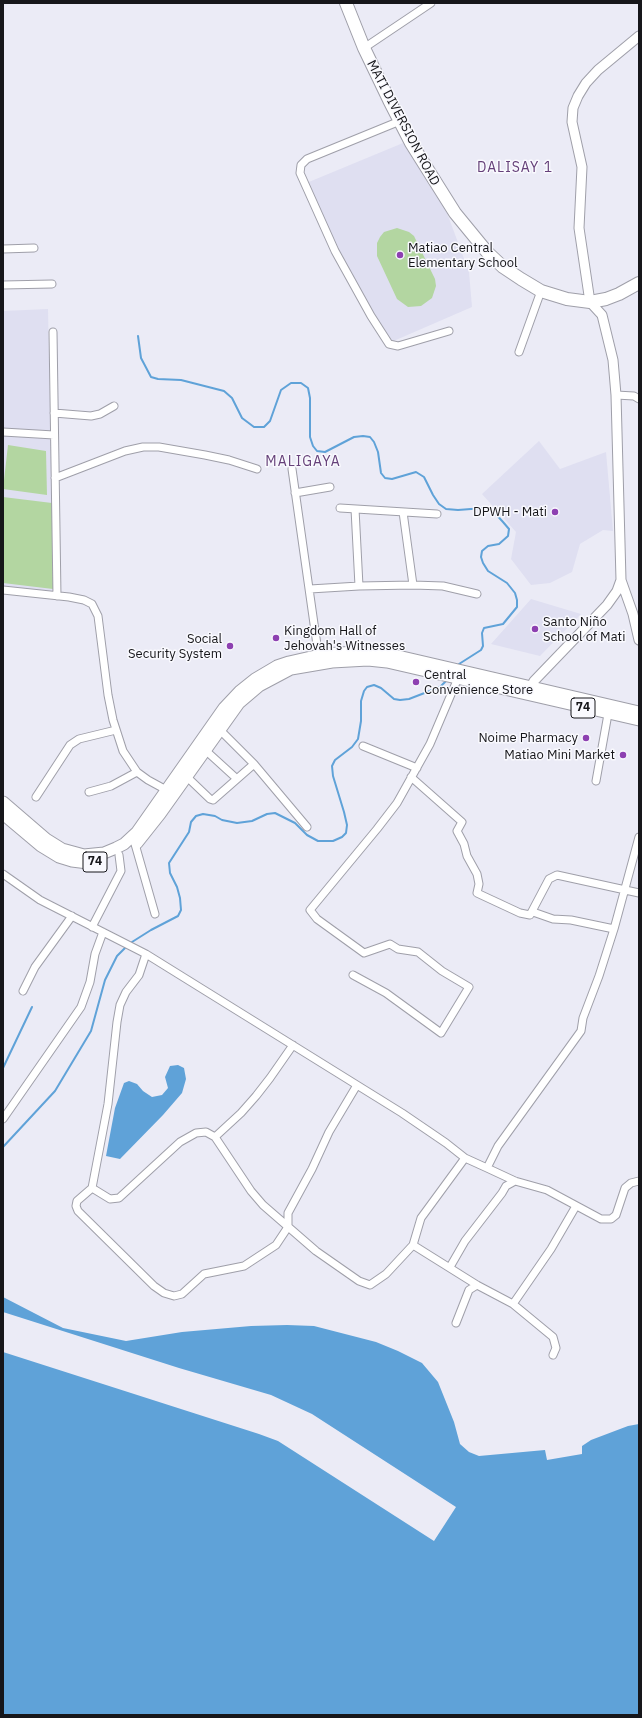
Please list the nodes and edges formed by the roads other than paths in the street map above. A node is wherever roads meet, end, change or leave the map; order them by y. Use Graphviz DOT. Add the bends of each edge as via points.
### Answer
graph roads {
  1 [pos="346,3"];
  2 [pos="431,3"];
  3 [pos="639,36"];
  4 [pos="364,48"];
  5 [pos="400,121"];
  6 [pos="34,248"];
  7 [pos="3,249"];
  8 [pos="639,283"];
  9 [pos="52,284"];
  10 [pos="3,285"];
  11 [pos="541,290"];
  12 [pos="606,299"];
  13 [pos="590,302"];
  14 [pos="602,315"];
  15 [pos="449,331"];
  16 [pos="53,332"];
  17 [pos="519,352"];
  18 [pos="616,395"];
  19 [pos="639,399"];
  20 [pos="114,406"];
  21 [pos="54,413"];
  22 [pos="3,432"];
  23 [pos="54,435"];
  24 [pos="257,468"];
  25 [pos="292,469"];
  26 [pos="55,478"];
  27 [pos="330,486"];
  28 [pos="296,492"];
  29 [pos="340,508"];
  30 [pos="355,509"];
  31 [pos="403,512"];
  32 [pos="437,514"];
  33 [pos="620,580"];
  34 [pos="413,585"];
  35 [pos="359,586"];
  36 [pos="310,589"];
  37 [pos="3,590"];
  38 [pos="477,594"];
  39 [pos="57,596"];
  40 [pos="639,640"];
  41 [pos="319,659"];
  42 [pos="458,678"];
  43 [pos="252,686"];
  44 [pos="529,691"];
  45 [pos="639,712"];
  46 [pos="608,714"];
  47 [pos="639,720"];
  48 [pos="220,729"];
  49 [pos="116,730"];
  50 [pos="363,746"];
  51 [pos="202,747"];
  52 [pos="254,764"];
  53 [pos="416,768"];
  54 [pos="137,772"];
  55 [pos="186,776"];
  56 [pos="411,777"];
  57 [pos="237,779"];
  58 [pos="596,781"];
  59 [pos="90,792"];
  60 [pos="170,792"];
  61 [pos="36,797"];
  62 [pos="3,802"];
  63 [pos="3,814"];
  64 [pos="307,827"];
  65 [pos="639,837"];
  66 [pos="135,844"];
  67 [pos="120,855"];
  68 [pos="3,874"];
  69 [pos="625,889"];
  70 [pos="639,893"];
  71 [pos="533,912"];
  72 [pos="155,914"];
  73 [pos="72,916"];
  74 [pos="92,927"];
  75 [pos="614,929"];
  76 [pos="103,932"];
  77 [pos="146,954"];
  78 [pos="353,975"];
  79 [pos="22,991"];
  80 [pos="293,1045"];
  81 [pos="356,1085"];
  82 [pos="3,1119"];
  83 [pos="215,1137"];
  84 [pos="465,1158"];
  85 [pos="487,1168"];
  86 [pos="515,1181"];
  87 [pos="639,1181"];
  88 [pos="92,1188"];
  89 [pos="576,1206"];
  90 [pos="288,1227"];
  91 [pos="413,1245"];
  92 [pos="450,1267"];
  93 [pos="477,1285"];
  94 [pos="513,1304"];
  95 [pos="456,1323"];
  96 [pos="553,1355"];
  1 -- 4 [label="highway, MATI DIVERSION ROAD"];
  2 -- 4 [label="street"];
  3 -- 13 [label="street" via="586,83 573,108 572,122 582,167 580,233"];
  4 -- 5 [label="highway, MATI DIVERSION ROAD"];
  5 -- 11 [label="highway, MATI DIVERSION ROAD" via="439,190 472,235 503,267"];
  5 -- 15 [label="street" via="307,159 300,165 300,173 335,251 388,344 398,346"];
  6 -- 7 [label="street"];
  8 -- 12 [label="highway, MATI DIVERSION ROAD"];
  9 -- 10 [label="street"];
  11 -- 13 [label="highway, MATI DIVERSION ROAD" via="567,299"];
  11 -- 17 [label="street"];
  12 -- 13 [label="highway, MATI DIVERSION ROAD"];
  12 -- 14 [label="street"];
  13 -- 14 [label="street"];
  14 -- 18 [label="street" via="613,360"];
  16 -- 21 [label="street"];
  18 -- 19 [label="street" via="634,396"];
  18 -- 33 [label="street"];
  20 -- 21 [label="street" via="91,416"];
  21 -- 23 [label="street"];
  22 -- 23 [label="street"];
  23 -- 26 [label="street"];
  24 -- 26 [label="street" via="159,447 125,451"];
  25 -- 28 [label="street"];
  26 -- 39 [label="street"];
  27 -- 28 [label="street"];
  28 -- 36 [label="street"];
  29 -- 30 [label="street"];
  30 -- 31 [label="street"];
  30 -- 35 [label="street"];
  31 -- 32 [label="street"];
  31 -- 34 [label="street"];
  33 -- 40 [label="street" via="633,614"];
  33 -- 44 [label="street" via="617,591 607,606 543,671"];
  34 -- 35 [label="street"];
  34 -- 38 [label="street" via="443,586"];
  35 -- 36 [label="street"];
  36 -- 41 [label="street"];
  37 -- 39 [label="street"];
  39 -- 49 [label="street" via="84,600 96,609 108,695"];
  41 -- 42 [label="main road, 74" via="377,661"];
  41 -- 43 [label="main road, 74" via="277,666"];
  41 -- 44 [label="main road, 74" via="350,652 387,654"];
  42 -- 44 [label="main road, 74"];
  42 -- 53 [label="street" via="442,718"];
  43 -- 48 [label="main road, 74"];
  43 -- 51 [label="main road, 74" via="230,700"];
  44 -- 45 [label="main road, 74"];
  44 -- 46 [label="main road, 74"];
  46 -- 47 [label="main road, 74"];
  46 -- 58 [label="street"];
  48 -- 51 [label="main road, 74"];
  48 -- 52 [label="street"];
  49 -- 54 [label="street" via="123,751"];
  49 -- 61 [label="street" via="79,739 70,745"];
  50 -- 53 [label="street"];
  51 -- 55 [label="main road, 74"];
  51 -- 57 [label="street"];
  51 -- 60 [label="main road, 74"];
  52 -- 57 [label="street"];
  52 -- 64 [label="street"];
  53 -- 56 [label="street"];
  54 -- 59 [label="street" via="110,786"];
  54 -- 60 [label="street"];
  55 -- 57 [label="street" via="211,800"];
  55 -- 60 [label="main road, 74"];
  56 -- 71 [label="street" via="462,822 457,831 477,874 477,893 520,913 530,915"];
  56 -- 78 [label="street" via="397,803 377,830 310,910 317,919 364,953 390,944 398,950 418,952 442,971 469,987 441,1033 386,993"];
  60 -- 62 [label="main road, 74" via="131,838 116,848 84,856 62,849 46,839"];
  60 -- 66 [label="main road, 74" via="160,814"];
  63 -- 67 [label="main road, 74" via="41,846 59,857 84,863"];
  65 -- 69 [label="street"];
  66 -- 67 [label="main road, 74"];
  66 -- 72 [label="street"];
  67 -- 74 [label="street" via="121,871"];
  68 -- 73 [label="street" via="40,900"];
  69 -- 70 [label="street"];
  69 -- 71 [label="street" via="557,875 549,880"];
  69 -- 75 [label="street"];
  71 -- 75 [label="street"];
  73 -- 74 [label="street"];
  73 -- 79 [label="street" via="35,967"];
  74 -- 76 [label="street"];
  75 -- 85 [label="street" via="583,1018 581,1031 498,1146"];
  76 -- 77 [label="street"];
  76 -- 82 [label="street" via="81,1007"];
  77 -- 80 [label="street"];
  77 -- 88 [label="street" via="139,975 120,1005 108,1104"];
  80 -- 81 [label="street"];
  80 -- 83 [label="street" via="256,1096"];
  81 -- 84 [label="street" via="420,1125"];
  81 -- 90 [label="street" via="288,1213"];
  83 -- 88 [label="street" via="206,1132 180,1142 119,1198 110,1199"];
  83 -- 90 [label="street" via="251,1191"];
  84 -- 85 [label="street"];
  84 -- 91 [label="street" via="421,1218"];
  85 -- 86 [label="street"];
  86 -- 89 [label="street" via="547,1190"];
  86 -- 92 [label="street" via="506,1186 465,1241"];
  87 -- 89 [label="street" via="625,1188 616,1215 611,1219 601,1219"];
  88 -- 90 [label="street" via="77,1201 78,1211 154,1286 174,1296 182,1294 204,1274 244,1266 276,1245"];
  89 -- 94 [label="street" via="551,1249"];
  90 -- 91 [label="street" via="316,1251 366,1285 376,1283"];
  91 -- 92 [label="street"];
  92 -- 93 [label="street"];
  93 -- 94 [label="street"];
  93 -- 95 [label="street" via="469,1290"];
  94 -- 96 [label="street" via="553,1337 556,1348"];
}
